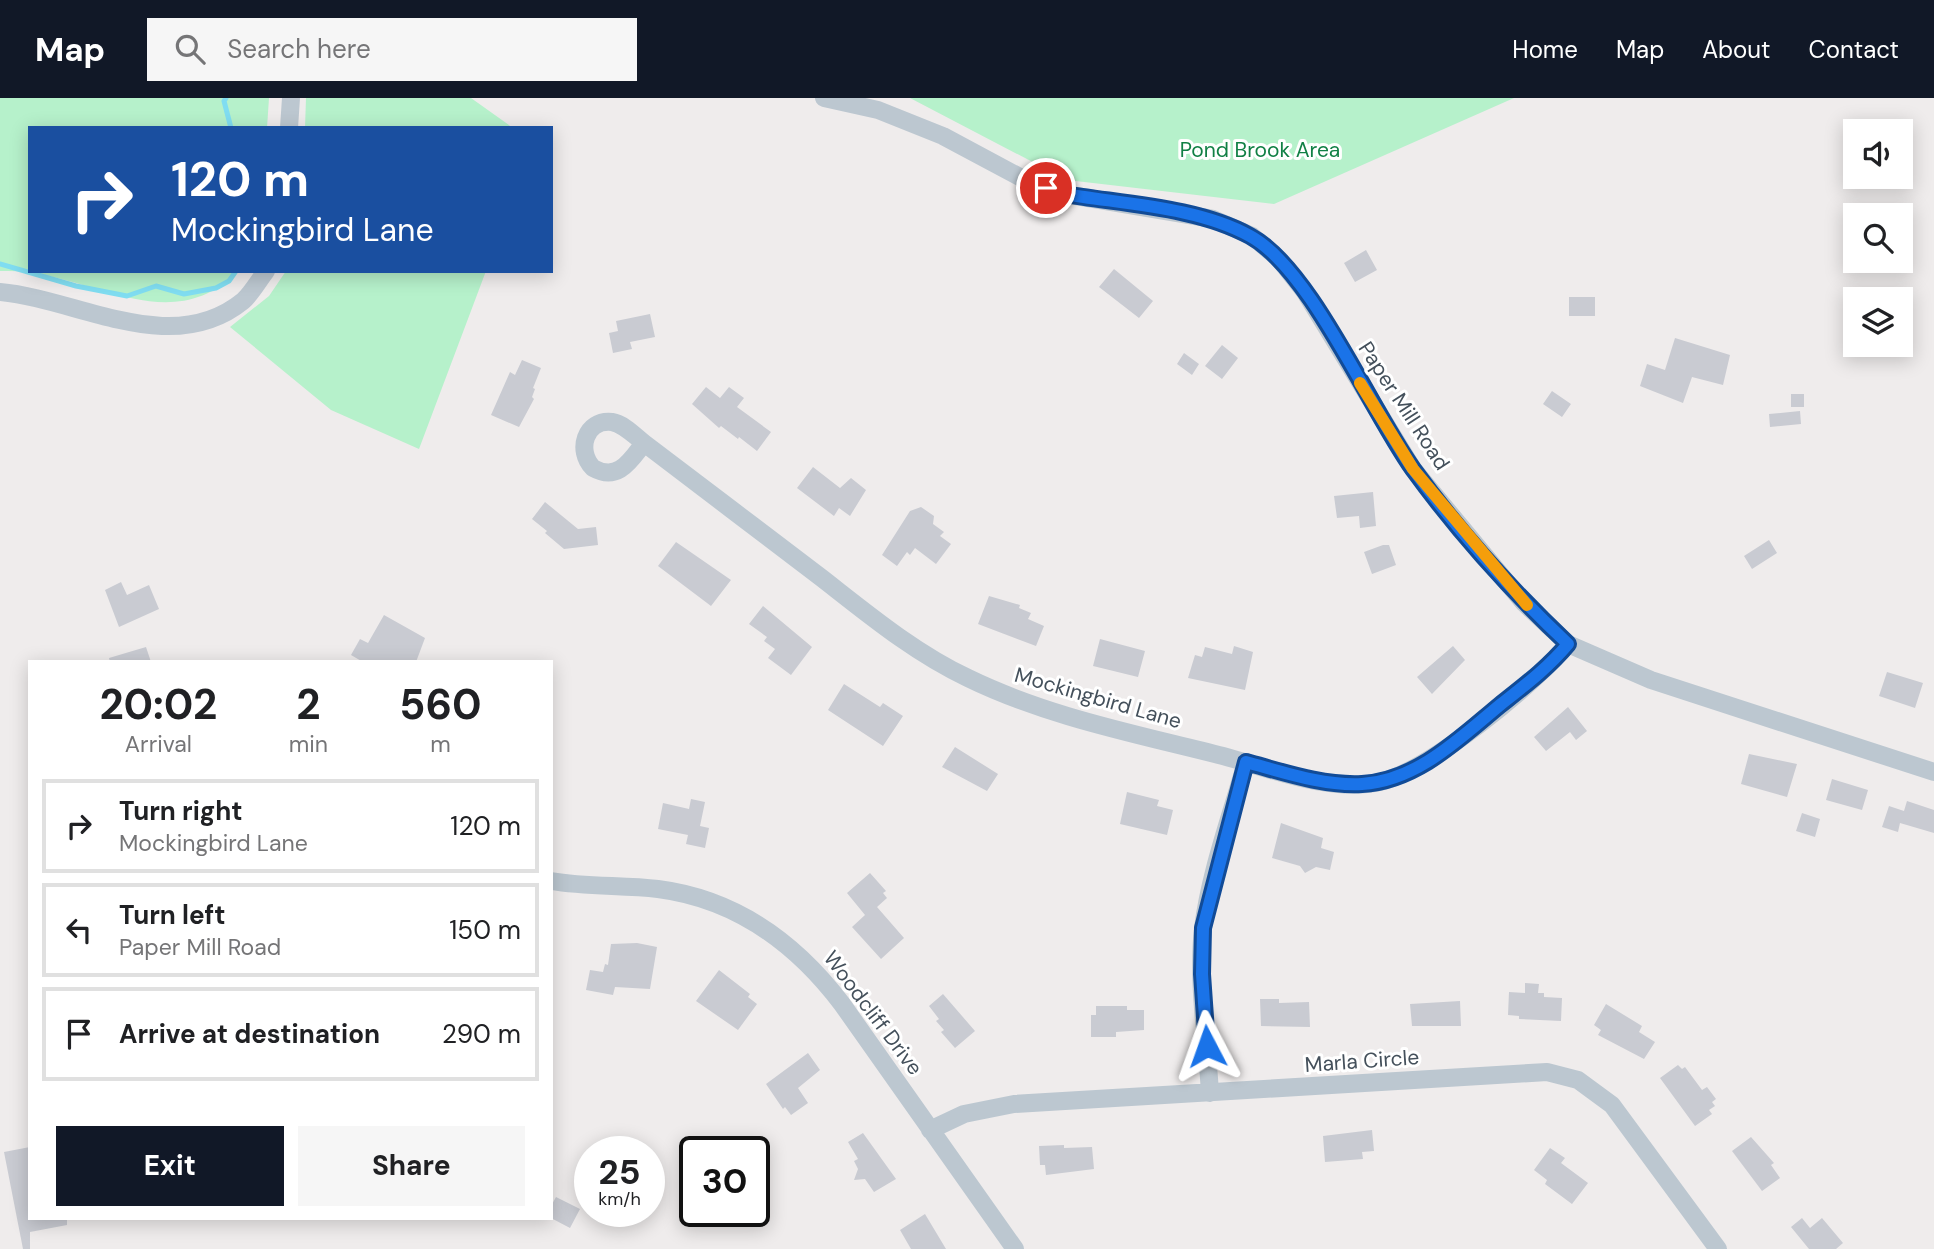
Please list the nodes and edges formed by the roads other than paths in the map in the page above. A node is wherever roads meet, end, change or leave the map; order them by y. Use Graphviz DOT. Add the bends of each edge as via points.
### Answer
graph roads {
  1 [pos="291,98"];
  2 [pos="824,98"];
  3 [pos="289,126"];
  4 [pos="264,273"];
  5 [pos="0,292"];
  6 [pos="644,443"];
  7 [pos="1568,644"];
  8 [pos="1246,762"];
  9 [pos="1934,772"];
  10 [pos="553,881"];
  11 [pos="1210,1093"];
  12 [pos="930,1130"];
  13 [pos="1015,1249"];
  14 [pos="1718,1249"];
  1 -- 3 [label="street"];
  2 -- 7 [label="street, Paper Mill Road" via="878,110 930,131 1029,183 1064,194 1213,219 1252,236 1279,259 1305,292 1413,469 1524,603"];
  4 -- 5 [label="street" via="243,301 200,323 153,328"];
  6 -- 8 [label="street, Mockingbird Lane" via="882,624 955,672 1053,712"];
  7 -- 8 [label="street, Mockingbird Lane" via="1544,670 1446,748 1395,777 1365,784 1335,783"];
  7 -- 9 [label="street, Paper Mill Road" via="1651,680"];
  8 -- 11 [label="street" via="1203,928"];
  10 -- 12 [label="street, Woodcliff Drive" via="686,894 716,902 769,930 828,986"];
  11 -- 12 [label="street, Marla Circle" via="993,1106"];
  11 -- 14 [label="street, Marla Circle" via="1530,1072 1564,1075 1590,1086 1612,1105"];
  12 -- 13 [label="street, Woodcliff Drive"];
}
